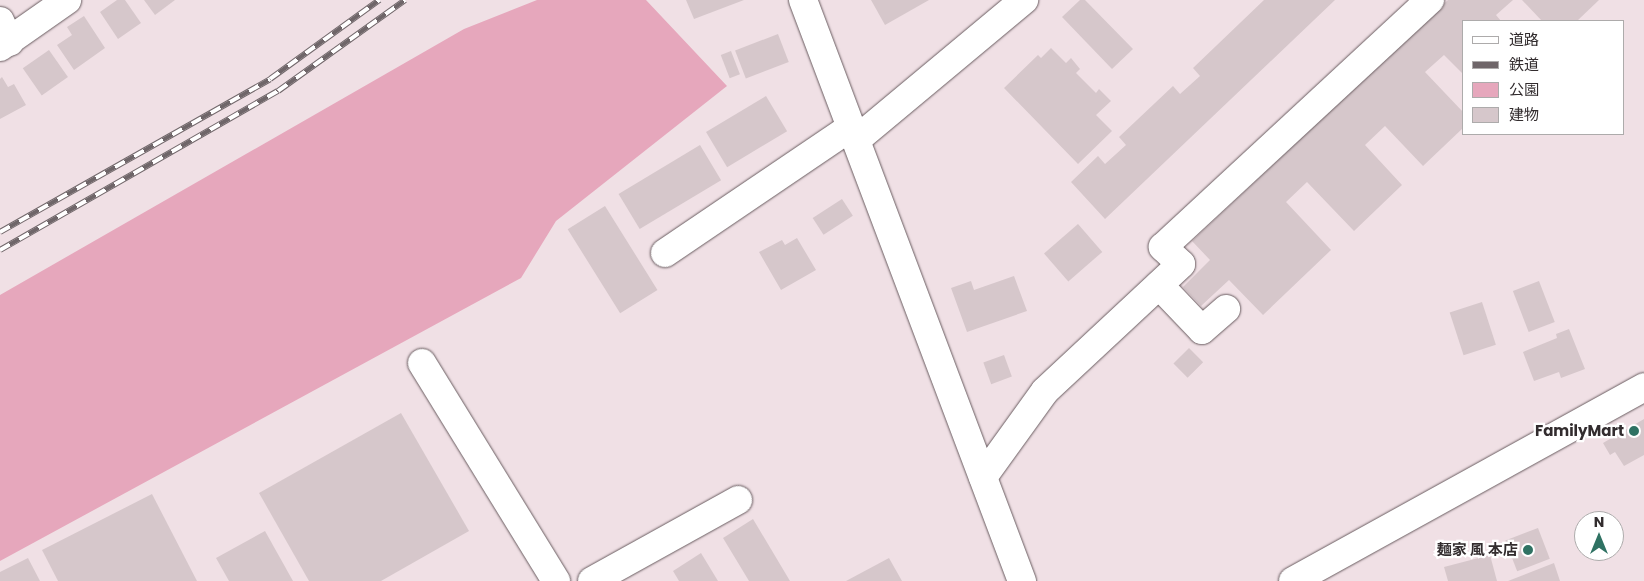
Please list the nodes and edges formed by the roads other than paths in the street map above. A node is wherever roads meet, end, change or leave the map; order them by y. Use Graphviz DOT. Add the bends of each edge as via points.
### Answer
graph roads {
  1 [pos="67,0"];
  2 [pos="803,0"];
  3 [pos="1024,0"];
  4 [pos="1430,0"];
  5 [pos="3,37"];
  6 [pos="853,134"];
  7 [pos="664,253"];
  8 [pos="1159,285"];
  9 [pos="1226,309"];
  10 [pos="422,363"];
  11 [pos="1644,387"];
  12 [pos="983,477"];
  13 [pos="738,500"];
  14 [pos="556,581"];
  15 [pos="592,581"];
  16 [pos="1022,581"];
  17 [pos="1293,581"];
  1 -- 5 [label="street"];
  2 -- 6 [label="street"];
  3 -- 6 [label="street"];
  4 -- 8 [label="street" via="1163,247 1181,264"];
  6 -- 7 [label="street"];
  6 -- 12 [label="street"];
  8 -- 9 [label="street" via="1202,330"];
  8 -- 12 [label="street" via="1045,391"];
  10 -- 14 [label="street"];
  11 -- 17 [label="street"];
  12 -- 16 [label="street"];
  13 -- 15 [label="street"];
}
